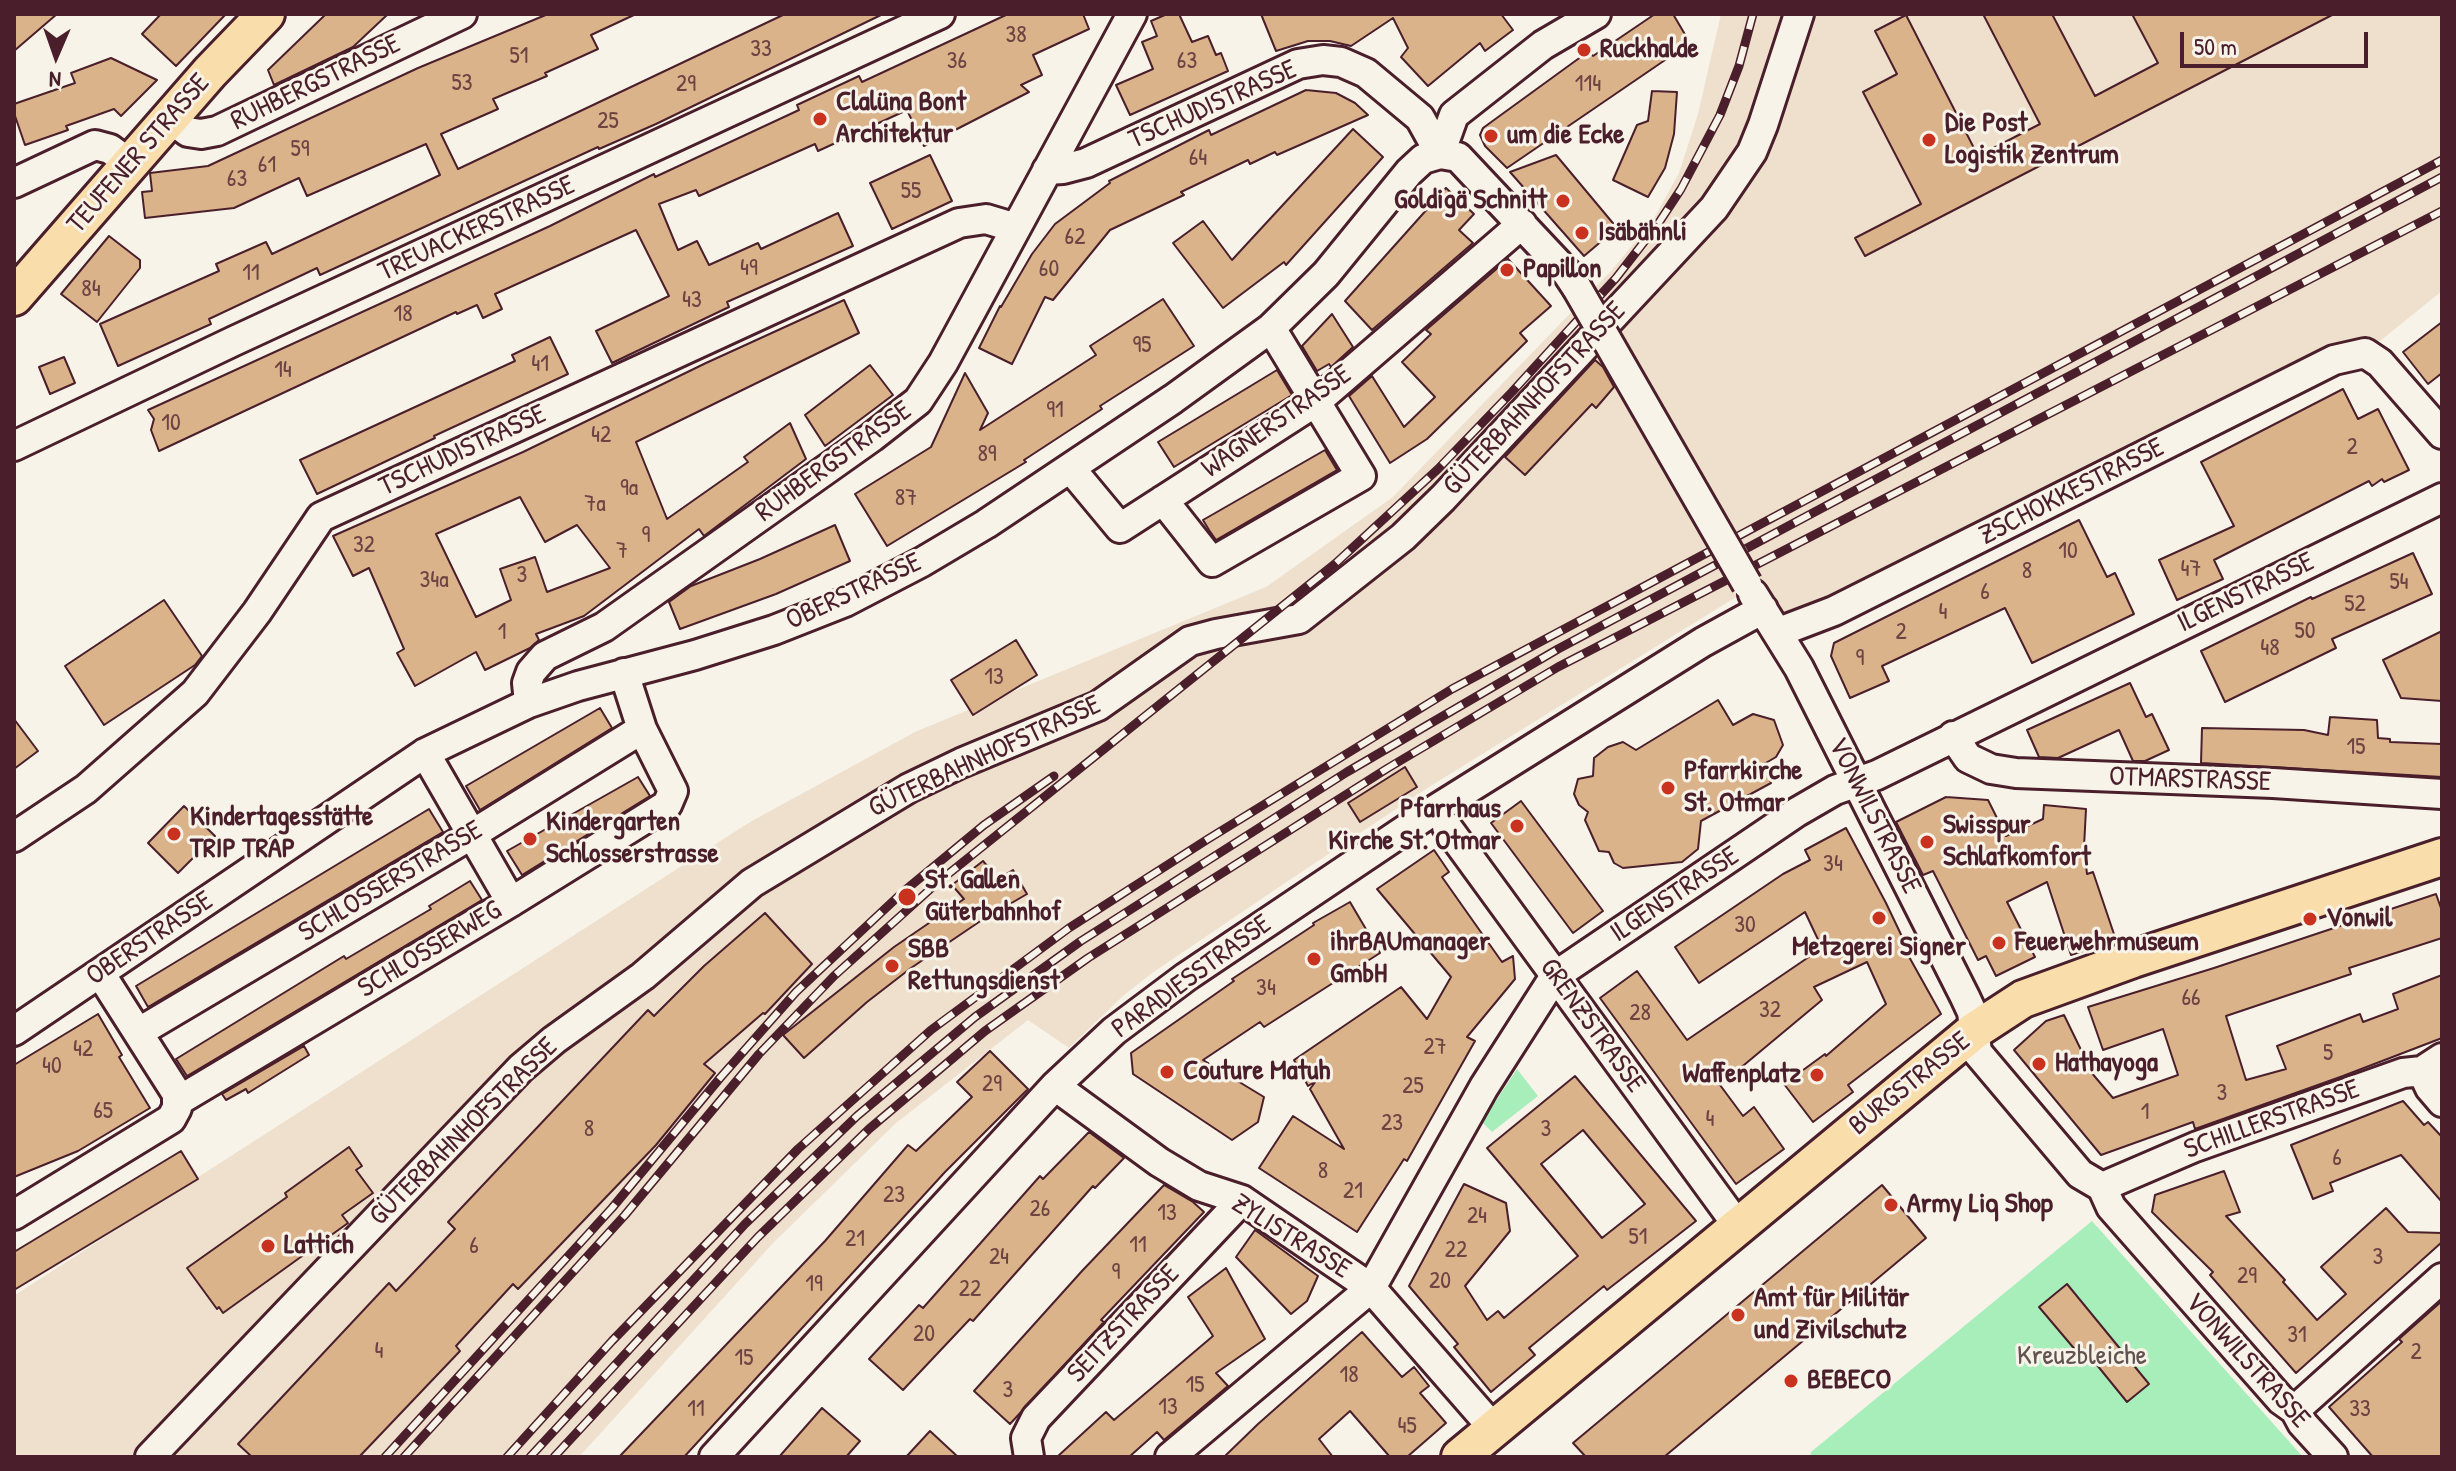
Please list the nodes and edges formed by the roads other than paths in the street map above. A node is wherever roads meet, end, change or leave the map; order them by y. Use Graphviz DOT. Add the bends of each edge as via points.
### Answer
graph roads {
  1 [pos="266,14"];
  2 [pos="462,14"];
  3 [pos="940,14"];
  4 [pos="1132,14"];
  5 [pos="1596,14"];
  6 [pos="1799,14"];
  7 [pos="170,118"];
  8 [pos="1440,154"];
  9 [pos="129,163"];
  10 [pos="1047,170"];
  11 [pos="14,183"];
  12 [pos="1522,224"];
  13 [pos="1016,228"];
  14 [pos="14,297"];
  15 [pos="1271,328"];
  16 [pos="1317,401"];
  17 [pos="2442,434"];
  18 [pos="14,446"];
  19 [pos="1071,469"];
  20 [pos="2442,498"];
  21 [pos="1163,500"];
  22 [pos="1763,609"];
  23 [pos="1779,632"];
  24 [pos="624,673"];
  25 [pos="529,703"];
  26 [pos="642,729"];
  27 [pos="1953,736"];
  28 [pos="425,753"];
  29 [pos="1857,782"];
  30 [pos="2442,794"];
  31 [pos="1447,827"];
  32 [pos="471,835"];
  33 [pos="14,837"];
  34 [pos="2442,857"];
  35 [pos="511,902"];
  36 [pos="100,973"];
  37 [pos="1555,976"];
  38 [pos="14,1031"];
  39 [pos="1974,1031"];
  40 [pos="139,1032"];
  41 [pos="2432,1064"];
  42 [pos="1055,1086"];
  43 [pos="178,1101"];
  44 [pos="2442,1102"];
  45 [pos="2102,1187"];
  46 [pos="1242,1200"];
  47 [pos="14,1215"];
  48 [pos="1738,1226"];
  49 [pos="2442,1278"];
  50 [pos="1371,1288"];
  51 [pos="2295,1410"];
  52 [pos="1494,1429"];
  53 [pos="727,1453"];
  54 [pos="150,1457"];
  55 [pos="1029,1457"];
  56 [pos="1170,1457"];
  57 [pos="1460,1457"];
  58 [pos="2333,1457"];
  1 -- 7 [label="main road, TEUFENER STRASSE"];
  2 -- 7 [label="street, RUHBERGSTRASSE" via="217,131 188,132"];
  3 -- 18 [label="street, TREUACKERSTRASSE"];
  4 -- 10 [label="street, RUHBERGSTRASSE"];
  5 -- 8 [label="street" via="1543,45 1454,115"];
  6 -- 54 [label="street, GÜTERBAHNHOFSTRASSE" via="1752,152 1714,208 1403,537 1307,616 1190,641 1098,706 923,781 752,883 643,976 521,1068"];
  7 -- 9 [label="main road, TEUFENER STRASSE"];
  8 -- 10 [label="street, TSCHUDISTRASSE" via="1420,118 1366,73 1323,60 1298,64 1086,163"];
  8 -- 12 [label="street, VONWILSTRASSE" via="1458,157"];
  8 -- 15 [label="street, OBERSTRASSE" via="1423,159 1409,172 1326,274"];
  9 -- 11 [label="street" via="95,145"];
  9 -- 14 [label="main road, TEUFENER STRASSE"];
  10 -- 13 [label="street, RUHBERGSTRASSE"];
  12 -- 16 [label="street, WAGNERSTRASSE"];
  12 -- 22 [label="street, VONWILSTRASSE, bridge" via="1577,288"];
  13 -- 25 [label="street, RUHBERGSTRASSE" via="918,401 604,627 545,656 527,683"];
  13 -- 33 [label="street, TSCHUDISTRASSE" via="986,219 959,223 321,517 195,693 86,789"];
  15 -- 16 [label="street"];
  15 -- 19 [label="street, OBERSTRASSE"];
  16 -- 21 [label="street, WAGNERSTRASSE"];
  16 -- 21 [label="street" via="1361,476 1212,562"];
  17 -- 23 [label="street, ZSCHOKKESTRASSE" via="2380,363 2365,353 2334,360 1834,611"];
  19 -- 21 [label="street, WAGNERSTRASSE" via="1120,528"];
  19 -- 24 [label="street, OBERSTRASSE" via="935,555 845,602 774,630"];
  20 -- 27 [label="street, ILGENSTRASSE"];
  22 -- 23 [label="street, VONWILSTRASSE"];
  22 -- 42 [label="street, PARADIESSTRASSE" via="1436,809 1212,959 1114,1031"];
  23 -- 29 [label="street, VONWILSTRASSE"];
  24 -- 25 [label="street, OBERSTRASSE"];
  24 -- 26 [label="street"];
  25 -- 28 [label="street, OBERSTRASSE"];
  26 -- 32 [label="street, SCHLOSSERSTRASSE"];
  26 -- 35 [label="street, SCHLOSSERWEG" via="673,791 667,805"];
  27 -- 29 [label="street, ILGENSTRASSE"];
  27 -- 30 [label="street, OTMARSTRASSE" via="1968,758 2016,773"];
  28 -- 32 [label="street"];
  28 -- 36 [label="street, OBERSTRASSE"];
  29 -- 37 [label="street, ILGENSTRASSE" via="1797,812"];
  29 -- 39 [label="street, VONWILSTRASSE" via="1972,1012"];
  31 -- 37 [label="street, GRENZSTRASSE"];
  32 -- 35 [label="street"];
  32 -- 40 [label="street, SCHLOSSERSTRASSE"];
  34 -- 39 [label="main road, BURGSTRASSE" via="2055,986 2023,999"];
  35 -- 43 [label="street, SCHLOSSERWEG"];
  36 -- 38 [label="street, OBERSTRASSE"];
  36 -- 40 [label="street"];
  37 -- 48 [label="street, GRENZSTRASSE"];
  37 -- 50 [label="street, ILGENSTRASSE" via="1484,1087"];
  39 -- 45 [label="street, VONWILSTRASSE" via="1977,1052 1987,1065 2080,1174"];
  39 -- 48 [label="main road, BURGSTRASSE"];
  40 -- 43 [label="street"];
  41 -- 44 [label="street" via="2430,1088"];
  41 -- 45 [label="street, SCHILLERSTRASSE" via="2195,1147"];
  42 -- 46 [label="street, ZYLISTRASSE" via="1159,1162 1199,1186"];
  42 -- 53 [label="street, PARADIESSTRASSE"];
  43 -- 47 [label="street, SCHLOSSERWEG" via="171,1119"];
  45 -- 51 [label="street, VONWILSTRASSE" via="2111,1207"];
  46 -- 50 [label="street, ZYLISTRASSE"];
  46 -- 55 [label="street, SEITZSTRASSE" via="1036,1418 1026,1438"];
  48 -- 52 [label="main road, BURGSTRASSE"];
  49 -- 51 [label="street"];
  50 -- 52 [label="street, ZYLISTRASSE"];
  50 -- 56 [label="street, ILGENSTRASSE"];
  51 -- 58 [label="street, VONWILSTRASSE"];
  52 -- 57 [label="main road, BURGSTRASSE"];
}
